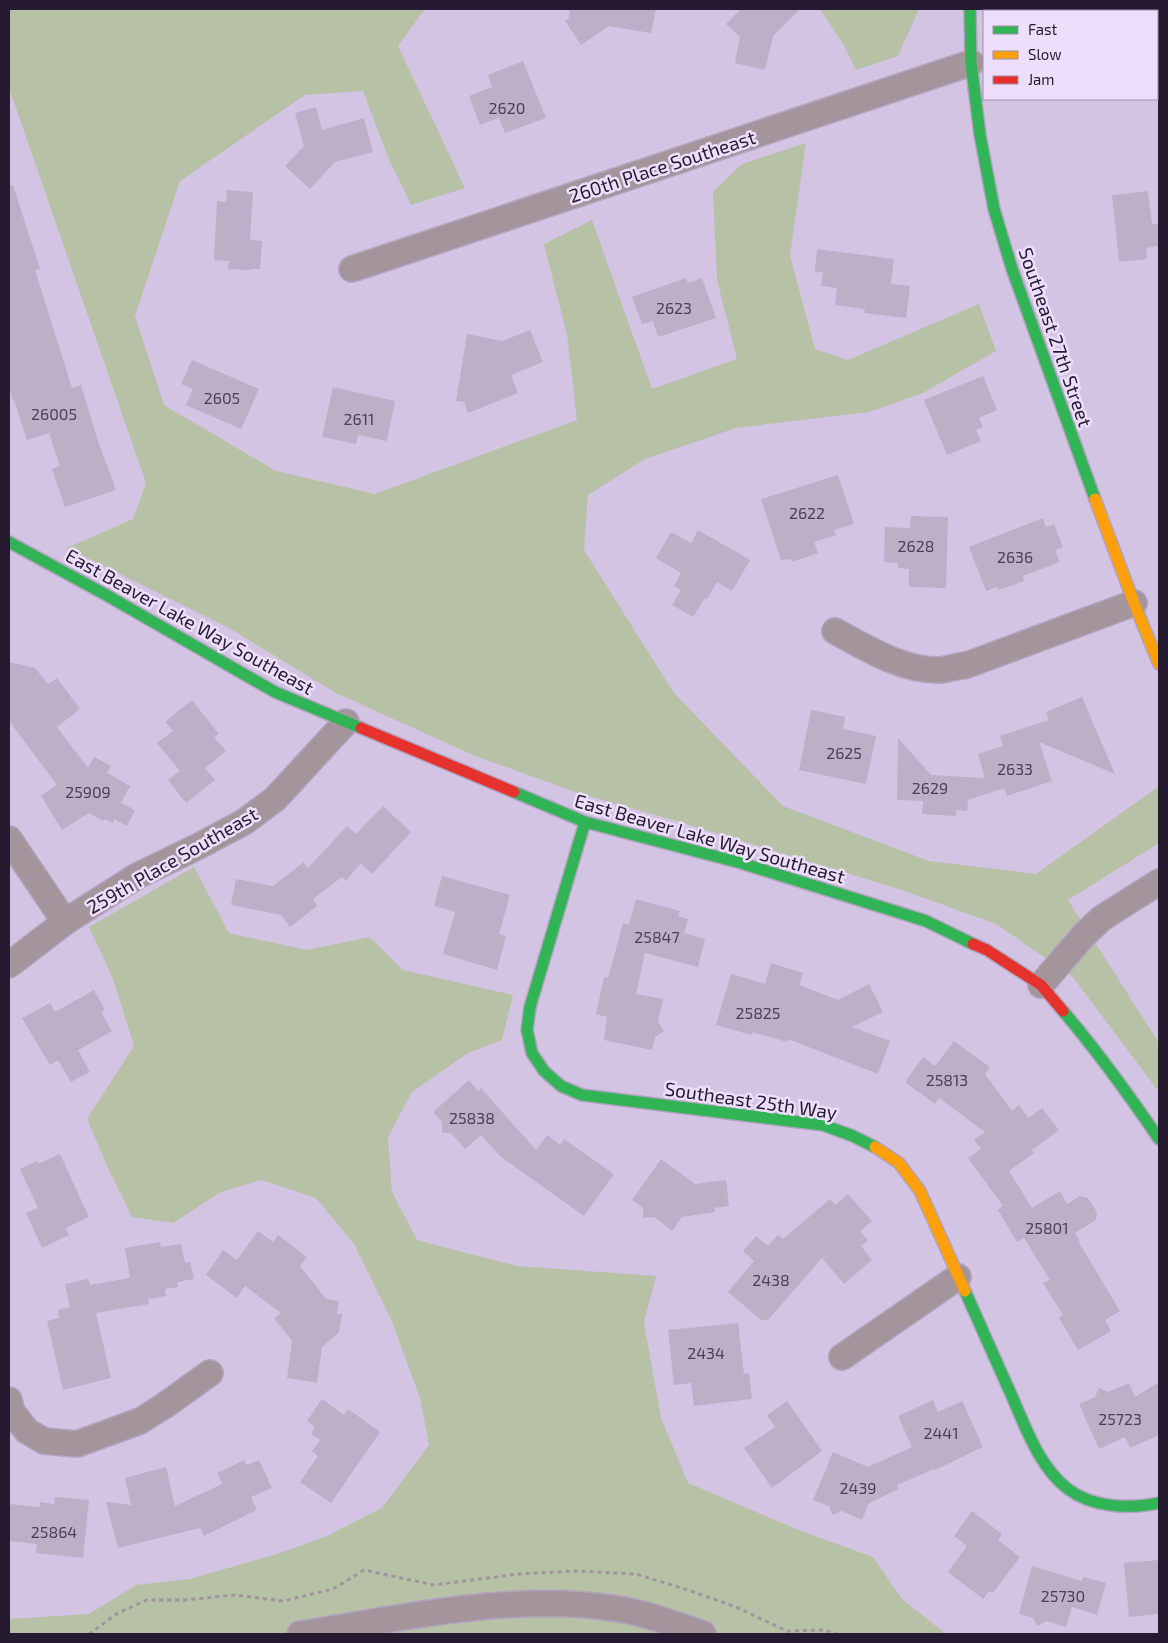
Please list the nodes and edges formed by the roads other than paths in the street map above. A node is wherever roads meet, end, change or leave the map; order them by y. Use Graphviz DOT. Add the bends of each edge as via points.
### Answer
graph roads {
  1 [pos="970,9"];
  2 [pos="971,63"];
  3 [pos="352,269"];
  4 [pos="9,542"];
  5 [pos="1134,603"];
  6 [pos="835,631"];
  7 [pos="1159,664"];
  8 [pos="346,722"];
  9 [pos="585,822"];
  10 [pos="9,839"];
  11 [pos="1159,882"];
  12 [pos="64,922"];
  13 [pos="9,965"];
  14 [pos="1041,985"];
  15 [pos="1159,1139"];
  16 [pos="958,1277"];
  17 [pos="842,1358"];
  18 [pos="210,1374"];
  19 [pos="9,1400"];
  20 [pos="1159,1503"];
  21 [pos="300,1634"];
  22 [pos="703,1634"];
  1 -- 2 [label="street, Southeast 27th Street"];
  2 -- 3 [label="street, 260th Place Southeast"];
  2 -- 5 [label="street, Southeast 27th Street" via="994,209 1012,269"];
  4 -- 8 [label="street, East Beaver Lake Way Southeast" via="275,692"];
  5 -- 6 [label="street" via="967,665 940,670 885,658"];
  5 -- 7 [label="street, Southeast 27th Street"];
  8 -- 9 [label="street, East Beaver Lake Way Southeast"];
  8 -- 12 [label="street, 259th Place Southeast" via="275,799 244,822 137,876"];
  9 -- 14 [label="street, East Beaver Lake Way Southeast" via="741,863 926,921 987,950"];
  9 -- 16 [label="street, Southeast 25th Way" via="530,1007 528,1030 532,1053 544,1071 561,1086 582,1095 823,1125 850,1134 900,1164 920,1191"];
  10 -- 12 [label="street"];
  11 -- 14 [label="street" via="1102,918"];
  12 -- 13 [label="street, 259th Place Southeast"];
  14 -- 15 [label="street, East Beaver Lake Way Southeast" via="1089,1042"];
  16 -- 17 [label="street"];
  16 -- 20 [label="street, Southeast 25th Way" via="1037,1451 1051,1472 1070,1490 1095,1502 1126,1507"];
  18 -- 19 [label="street" via="140,1421 77,1444 44,1441 27,1431 12,1412"];
  21 -- 22 [label="street" via="469,1608 528,1604 620,1610 665,1620"];
}
